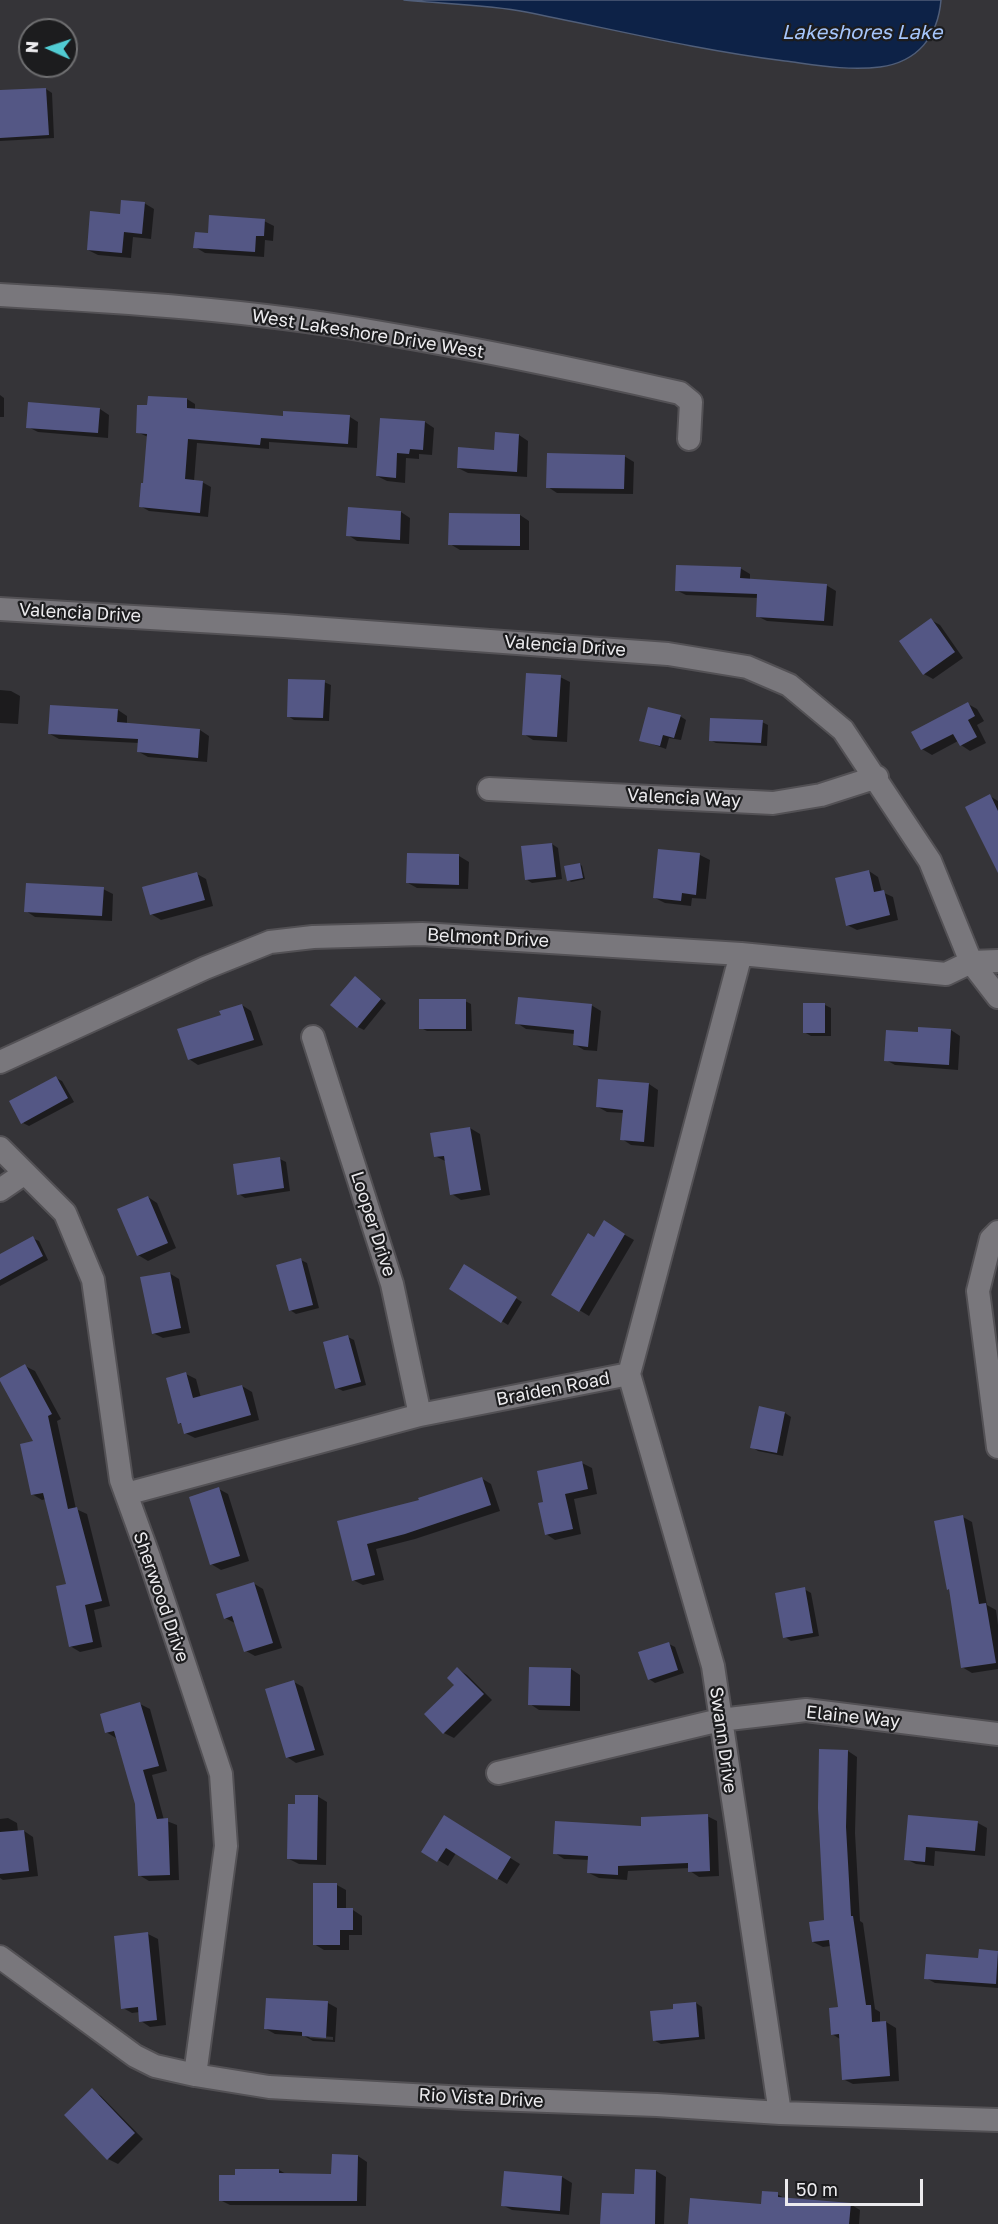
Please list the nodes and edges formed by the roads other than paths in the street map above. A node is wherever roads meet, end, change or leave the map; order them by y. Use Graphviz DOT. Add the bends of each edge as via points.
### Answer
graph roads {
  1 [pos="0,295"];
  2 [pos="689,439"];
  3 [pos="0,609"];
  4 [pos="877,777"];
  5 [pos="489,789"];
  6 [pos="741,954"];
  7 [pos="998,961"];
  8 [pos="971,962"];
  9 [pos="998,998"];
  10 [pos="313,1036"];
  11 [pos="0,1062"];
  12 [pos="0,1148"];
  13 [pos="25,1173"];
  14 [pos="0,1190"];
  15 [pos="998,1232"];
  16 [pos="629,1374"];
  17 [pos="420,1415"];
  18 [pos="998,1447"];
  19 [pos="126,1494"];
  20 [pos="720,1720"];
  21 [pos="998,1734"];
  22 [pos="498,1773"];
  23 [pos="0,1958"];
  24 [pos="195,2076"];
  25 [pos="780,2114"];
  26 [pos="998,2120"];
  1 -- 2 [label="street, West Lakeshore Drive West" via="244,314 375,331 571,368 680,393 691,402"];
  3 -- 4 [label="street, Valencia Drive" via="668,654 747,667 789,685 843,730"];
  4 -- 5 [label="street, Valencia Way" via="821,795 773,803"];
  4 -- 8 [label="street, Valencia Drive" via="930,861"];
  6 -- 8 [label="street, Belmont Drive" via="946,974"];
  6 -- 11 [label="street, Belmont Drive" via="422,934 270,942"];
  6 -- 16 [label="street, Braiden Road"];
  7 -- 8 [label="street, Belmont Drive"];
  8 -- 9 [label="street"];
  10 -- 17 [label="street, Looper Drive" via="392,1284"];
  12 -- 13 [label="street, Sherwood Drive"];
  13 -- 14 [label="street"];
  13 -- 19 [label="street, Sherwood Drive" via="65,1213 93,1280 120,1480"];
  15 -- 18 [label="street" via="991,1239 978,1292"];
  16 -- 17 [label="street, Braiden Road"];
  16 -- 20 [label="street, Swann Drive" via="713,1666"];
  17 -- 19 [label="street, Braiden Road"];
  19 -- 24 [label="street, Sherwood Drive" via="221,1774 226,1846"];
  20 -- 21 [label="street, Elaine Way" via="806,1710"];
  20 -- 22 [label="street, Elaine Way"];
  20 -- 25 [label="street, Swann Drive"];
  23 -- 24 [label="street, Rio Vista Drive" via="135,2056 154,2066"];
  24 -- 25 [label="street, Rio Vista Drive" via="269,2087"];
  25 -- 26 [label="street, Rio Vista Drive"];
}
